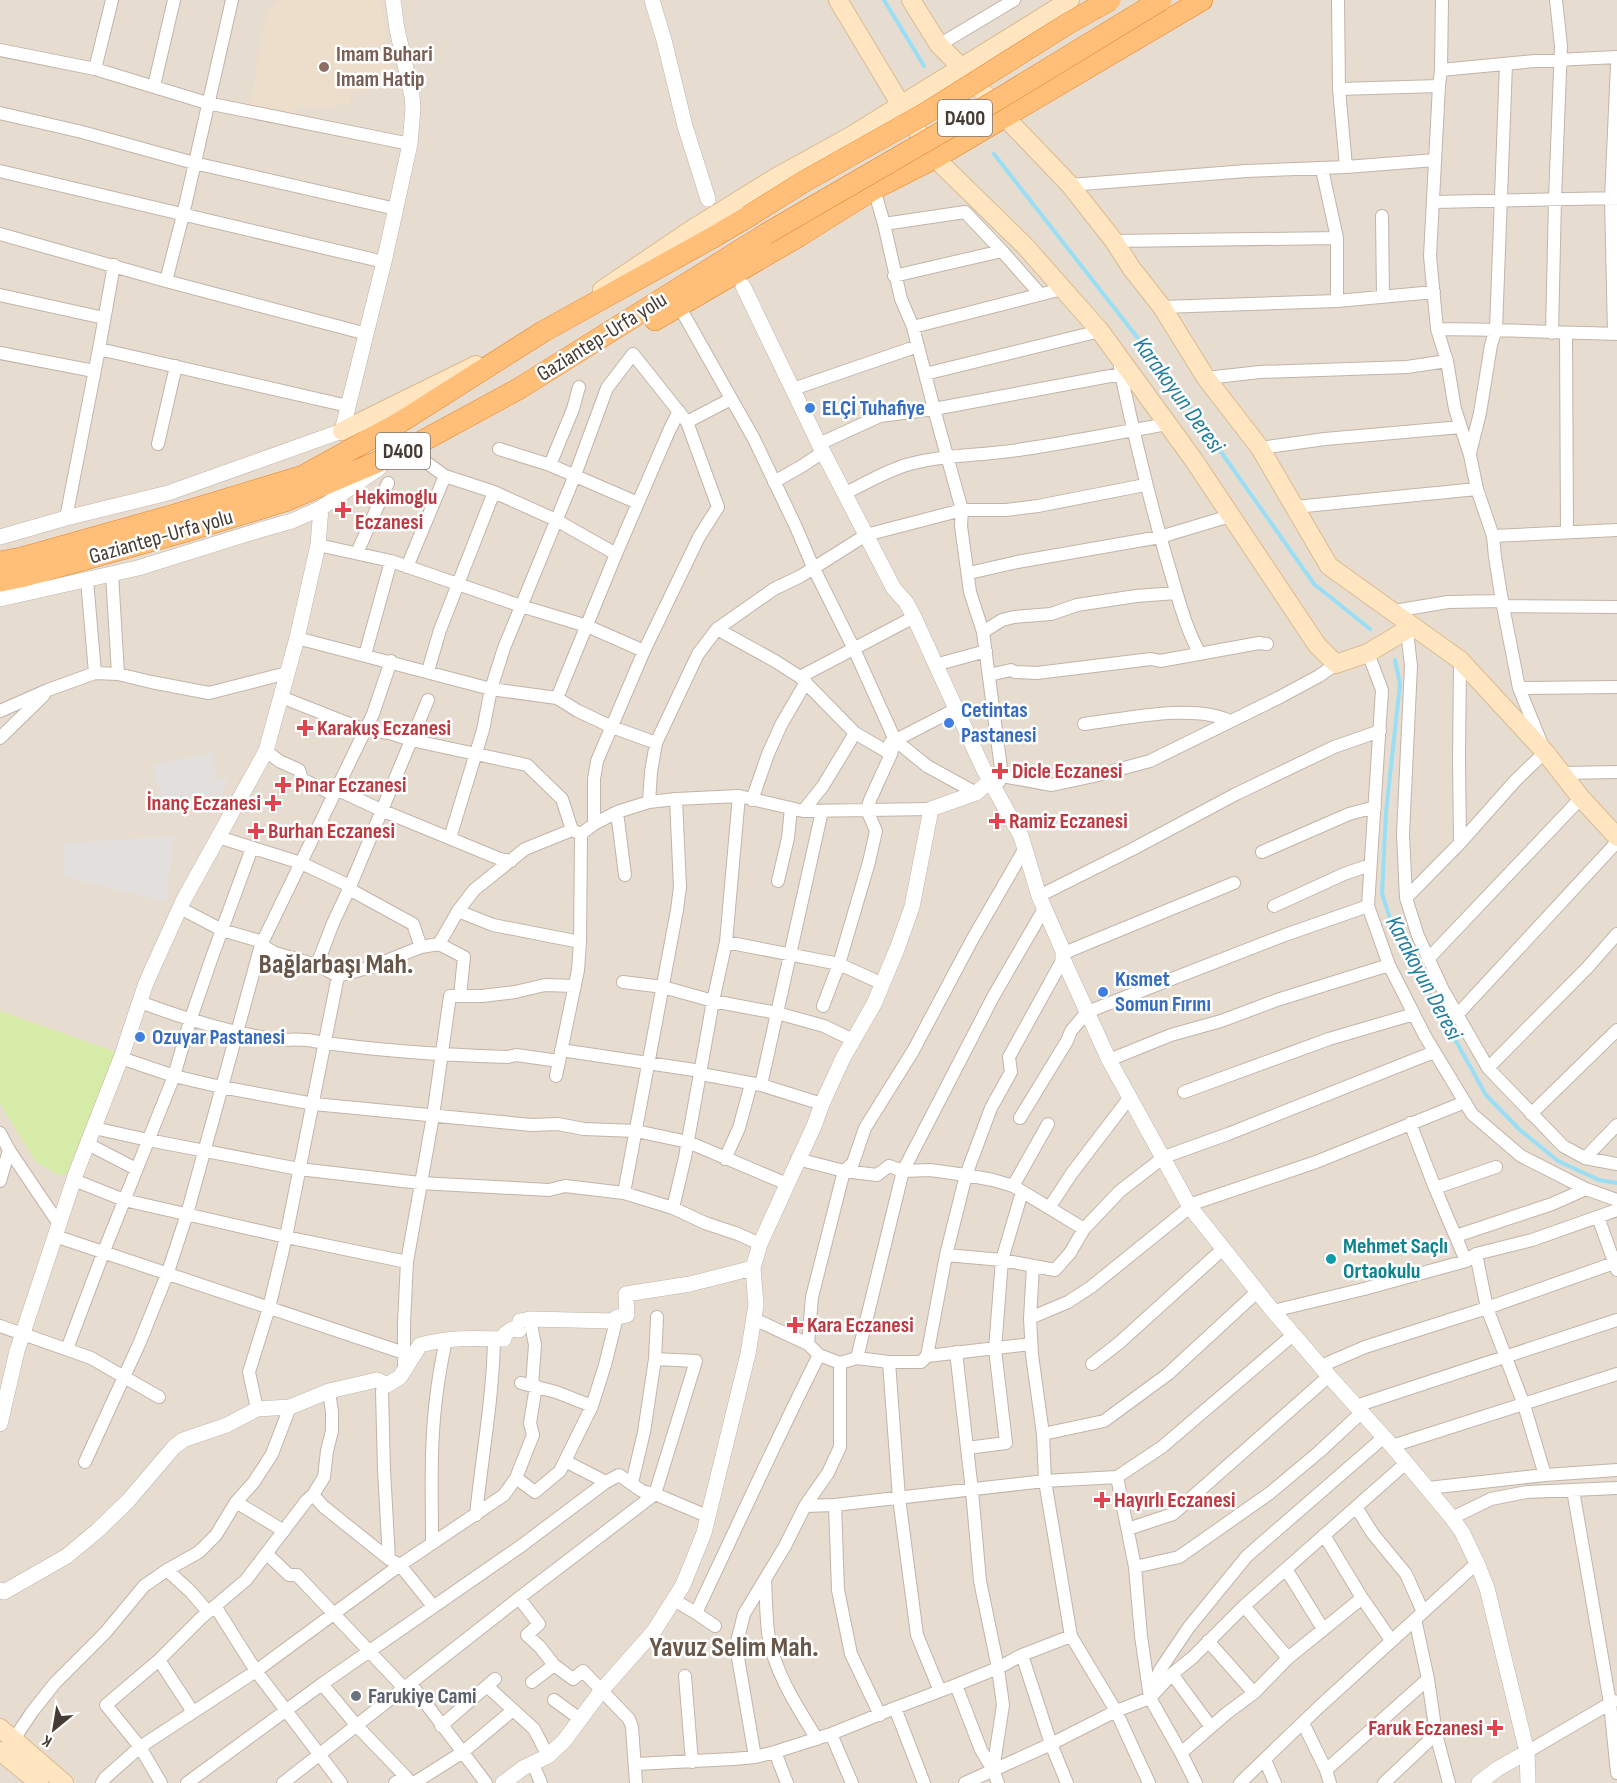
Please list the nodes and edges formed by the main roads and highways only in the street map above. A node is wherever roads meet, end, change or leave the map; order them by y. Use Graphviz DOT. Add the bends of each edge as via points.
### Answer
graph roads {
  1 [pos="838,0"];
  2 [pos="911,0"];
  3 [pos="1070,0"];
  4 [pos="1110,0"];
  5 [pos="1161,0"];
  6 [pos="1202,0"];
  7 [pos="962,68"];
  8 [pos="901,105"];
  9 [pos="1005,117"];
  10 [pos="935,158"];
  11 [pos="544,331"];
  12 [pos="520,388"];
  13 [pos="342,431"];
  14 [pos="0,562"];
  15 [pos="0,580"];
  16 [pos="1410,629"];
  17 [pos="1617,837"];
  18 [pos="7,1734"];
  19 [pos="0,1751"];
  20 [pos="39,1783"];
  21 [pos="64,1783"];
  1 -- 8 [label="main road"];
  2 -- 7 [label="main road" via="939,45"];
  3 -- 7 [label="main road"];
  4 -- 11 [label="highway, Gaziantep-Urfa yolu / D400, bridge" via="926,113"];
  5 -- 12 [label="highway, Gaziantep-Urfa yolu / D400, bridge" via="766,234"];
  6 -- 9 [label="highway"];
  7 -- 8 [label="main road"];
  7 -- 9 [label="main road"];
  8 -- 10 [label="main road"];
  8 -- 11 [label="main road" via="651,255"];
  9 -- 10 [label="highway"];
  9 -- 16 [label="main road" via="1070,185 1162,307 1206,378 1260,448 1329,566 1394,611"];
  10 -- 12 [label="highway" via="874,189 619,340"];
  10 -- 16 [label="main road" via="1025,246 1100,331 1120,367 1168,424 1317,645 1335,664 1368,653"];
  11 -- 13 [label="main road"];
  11 -- 14 [label="highway, Gaziantep-Urfa yolu / D400" via="399,423 303,476"];
  12 -- 15 [label="highway, Gaziantep-Urfa yolu / D400" via="408,449 285,501"];
  16 -- 17 [label="main road" via="1460,660"];
  18 -- 21 [label="main road"];
  19 -- 20 [label="main road"];
}
